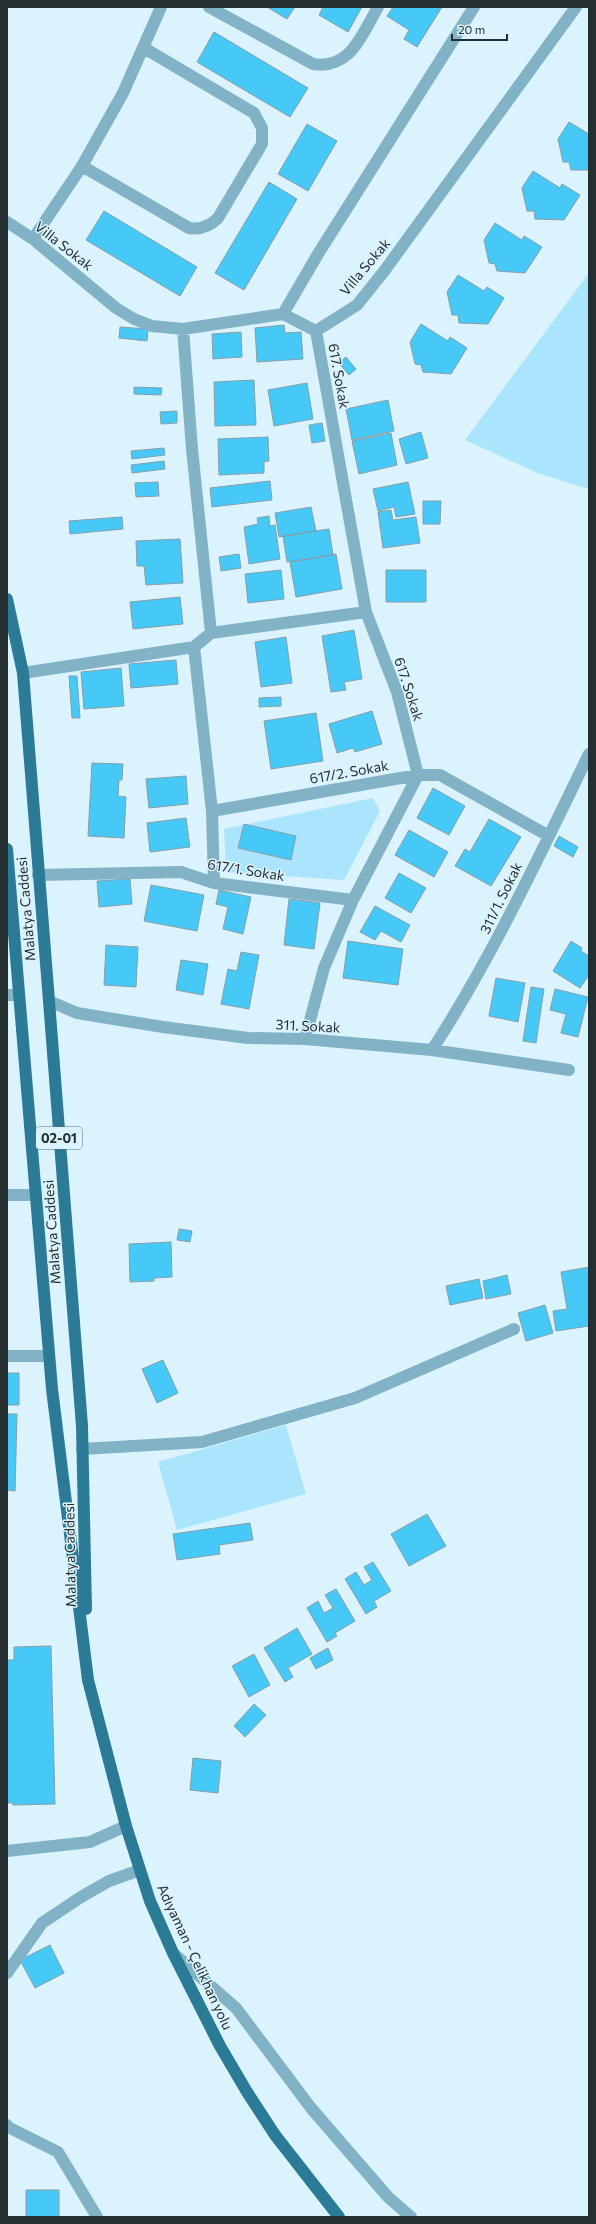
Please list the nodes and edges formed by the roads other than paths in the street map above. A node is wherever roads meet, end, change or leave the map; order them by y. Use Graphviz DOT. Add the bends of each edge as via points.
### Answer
graph roads {
  1 [pos="161,7"];
  2 [pos="209,7"];
  3 [pos="378,7"];
  4 [pos="474,7"];
  5 [pos="576,7"];
  6 [pos="144,48"];
  7 [pos="82,166"];
  8 [pos="7,222"];
  9 [pos="33,239"];
  10 [pos="283,314"];
  11 [pos="183,329"];
  12 [pos="316,331"];
  13 [pos="7,599"];
  14 [pos="366,612"];
  15 [pos="211,634"];
  16 [pos="194,647"];
  17 [pos="22,673"];
  18 [pos="589,754"];
  19 [pos="418,775"];
  20 [pos="212,811"];
  21 [pos="549,836"];
  22 [pos="7,849"];
  23 [pos="38,875"];
  24 [pos="214,883"];
  25 [pos="353,900"];
  26 [pos="7,995"];
  27 [pos="20,995"];
  28 [pos="49,1001"];
  29 [pos="305,1039"];
  30 [pos="432,1050"];
  31 [pos="569,1070"];
  32 [pos="7,1194"];
  33 [pos="36,1195"];
  34 [pos="514,1329"];
  35 [pos="7,1356"];
  36 [pos="49,1356"];
  37 [pos="82,1449"];
  38 [pos="88,1680"];
  39 [pos="126,1826"];
  40 [pos="7,1851"];
  41 [pos="140,1870"];
  42 [pos="173,1953"];
  43 [pos="7,1973"];
  44 [pos="7,2125"];
  45 [pos="97,2217"];
  46 [pos="339,2217"];
  47 [pos="411,2217"];
  1 -- 6 [label="street"];
  2 -- 3 [label="street" via="313,64 321,65 345,59"];
  4 -- 10 [label="street" via="322,247"];
  5 -- 12 [label="street, Villa Sokak" via="385,270 357,304"];
  6 -- 7 [label="street" via="123,93"];
  6 -- 7 [label="street" via="254,113 262,128 262,144 218,218 208,226 196,229 189,228"];
  7 -- 9 [label="street"];
  8 -- 9 [label="street, Villa Sokak"];
  9 -- 11 [label="street, Villa Sokak" via="134,320 152,326"];
  10 -- 11 [label="street, Villa Sokak"];
  10 -- 12 [label="street"];
  11 -- 15 [label="street" via="192,449"];
  12 -- 14 [label="street, 617. Sokak"];
  13 -- 17 [label="main road, Malatya Caddesi / 02-01"];
  14 -- 15 [label="street"];
  14 -- 19 [label="street, 617. Sokak" via="397,692"];
  15 -- 16 [label="street"];
  16 -- 17 [label="street"];
  16 -- 20 [label="street"];
  17 -- 23 [label="main road, Malatya Caddesi / 02-01"];
  18 -- 21 [label="street, 311/1. Sokak"];
  19 -- 20 [label="street, 617/2. Sokak"];
  19 -- 21 [label="street, 617/2. Sokak" via="440,775"];
  19 -- 25 [label="street"];
  20 -- 24 [label="street"];
  21 -- 30 [label="street, 311/1. Sokak" via="468,993"];
  22 -- 27 [label="main road, Malatya Caddesi"];
  23 -- 24 [label="street, 617/1. Sokak" via="181,872"];
  23 -- 28 [label="main road, Malatya Caddesi / 02-01"];
  24 -- 25 [label="street, 617/1. Sokak"];
  25 -- 29 [label="street" via="324,968"];
  26 -- 27 [label="street"];
  27 -- 33 [label="main road, Malatya Caddesi"];
  28 -- 29 [label="street, 311. Sokak" via="77,1013 163,1027 248,1038"];
  28 -- 37 [label="main road, Malatya Caddesi / 02-01"];
  29 -- 30 [label="street, 311. Sokak"];
  30 -- 31 [label="street, 311. Sokak"];
  32 -- 33 [label="street"];
  33 -- 36 [label="main road, Malatya Caddesi"];
  34 -- 37 [label="street" via="355,1398 202,1442"];
  35 -- 36 [label="street"];
  36 -- 38 [label="main road, Malatya Caddesi"];
  37 -- 38 [label="main road, Malatya Caddesi / 02-01"];
  38 -- 39 [label="main road, Adıyaman - Çelikhan yolu / 02-01"];
  39 -- 40 [label="street" via="90,1842"];
  39 -- 41 [label="main road, Adıyaman - Çelikhan yolu / 02-01"];
  41 -- 42 [label="main road, Adıyaman - Çelikhan yolu / 02-01" via="150,1901"];
  41 -- 43 [label="street" via="109,1881 42,1923"];
  42 -- 46 [label="main road, Adıyaman - Çelikhan yolu / 02-01" via="220,2046 247,2092 275,2135"];
  42 -- 47 [label="street" via="236,2008 311,2108 388,2197"];
  44 -- 45 [label="street" via="8,2128 58,2152"];
}
